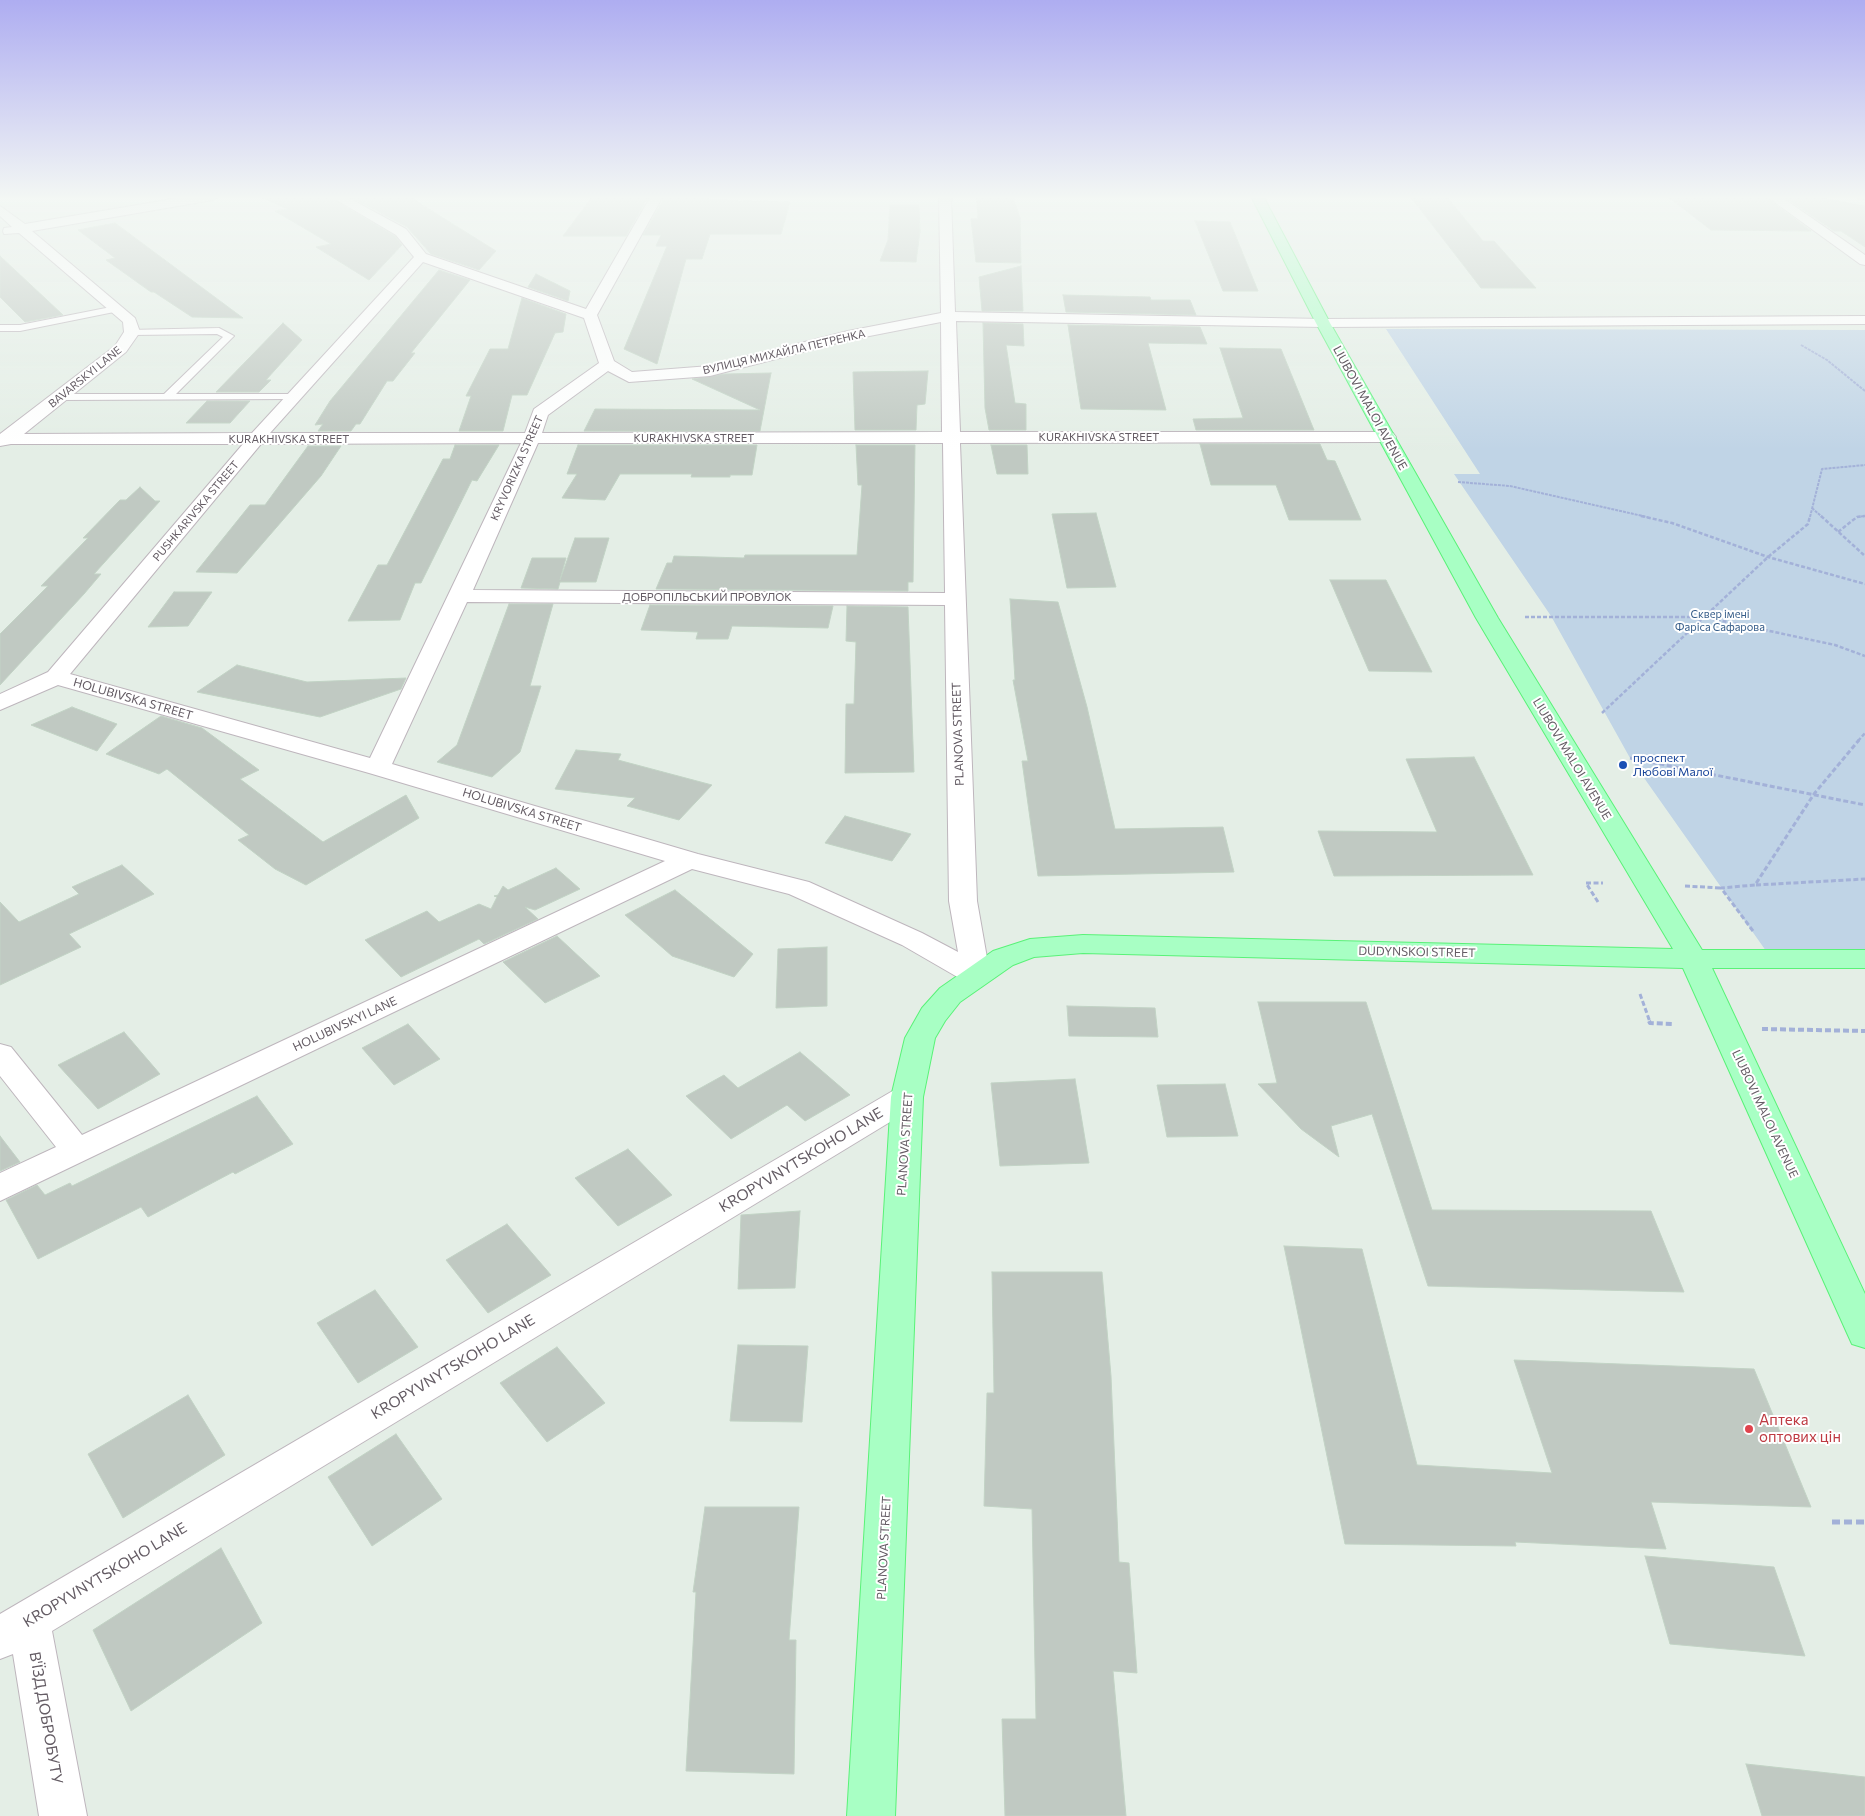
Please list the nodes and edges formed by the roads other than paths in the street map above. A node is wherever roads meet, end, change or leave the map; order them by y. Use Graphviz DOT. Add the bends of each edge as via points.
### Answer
graph roads {
  1 [pos="83,281"];
  2 [pos="399,281"];
  3 [pos="490,281"];
  4 [pos="609,281"];
  5 [pos="947,281"];
  6 [pos="1301,281"];
  7 [pos="116,309"];
  8 [pos="590,315"];
  9 [pos="948,316"];
  10 [pos="1865,320"];
  11 [pos="1323,323"];
  12 [pos="0,328"];
  13 [pos="132,332"];
  14 [pos="607,364"];
  15 [pos="167,396"];
  16 [pos="61,397"];
  17 [pos="293,398"];
  18 [pos="1387,437"];
  19 [pos="531,438"];
  20 [pos="950,438"];
  21 [pos="256,439"];
  22 [pos="2,441"];
  23 [pos="459,596"];
  24 [pos="954,599"];
  25 [pos="56,677"];
  26 [pos="0,703"];
  27 [pos="378,768"];
  28 [pos="689,860"];
  29 [pos="1693,959"];
  30 [pos="1865,959"];
  31 [pos="976,975"];
  32 [pos="0,1054"];
  33 [pos="907,1097"];
  34 [pos="77,1151"];
  35 [pos="0,1188"];
  36 [pos="1865,1332"];
  37 [pos="14,1629"];
  38 [pos="63,1816"];
  39 [pos="871,1816"];
  1 -- 7 [label="street"];
  2 -- 17 [label="street, PUSHKARIVSKA STREET"];
  3 -- 8 [label="street"];
  4 -- 8 [label="street"];
  5 -- 9 [label="street, PLANOVA STREET"];
  6 -- 11 [label="main road, LIUBOVI MALOI AVENUE"];
  7 -- 12 [label="lane" via="20,328"];
  7 -- 13 [label="street" via="130,321"];
  8 -- 14 [label="street"];
  9 -- 11 [label="street, ВУЛИЦЯ МИХАЙЛА ПЕТРЕНКА"];
  9 -- 14 [label="street, ВУЛИЦЯ МИХАЙЛА ПЕТРЕНКА" via="848,336 710,371 628,377"];
  9 -- 20 [label="street, PLANOVA STREET"];
  10 -- 11 [label="street, ВУЛИЦЯ МИХАЙЛА ПЕТРЕНКА"];
  11 -- 18 [label="main road, LIUBOVI MALOI AVENUE"];
  13 -- 15 [label="lane" via="219,331 229,336"];
  13 -- 16 [label="street, BAVARSKYI LANE" via="122,349"];
  14 -- 19 [label="street, KRYVORIZKA STREET" via="540,413"];
  15 -- 16 [label="lane"];
  15 -- 17 [label="lane"];
  16 -- 22 [label="street, BAVARSKYI LANE"];
  17 -- 21 [label="street, PUSHKARIVSKA STREET"];
  18 -- 20 [label="street, KURAKHIVSKA STREET"];
  18 -- 29 [label="main road, LIUBOVI MALOI AVENUE" via="1487,618"];
  19 -- 20 [label="street, KURAKHIVSKA STREET"];
  19 -- 21 [label="street, KURAKHIVSKA STREET"];
  19 -- 23 [label="street, KRYVORIZKA STREET"];
  20 -- 24 [label="street, PLANOVA STREET"];
  21 -- 22 [label="street, KURAKHIVSKA STREET"];
  21 -- 25 [label="street, PUSHKARIVSKA STREET"];
  23 -- 24 [label="street, ДОБРОПІЛЬСЬКИЙ ПРОВУЛОК"];
  23 -- 27 [label="street, KRYVORIZKA STREET"];
  24 -- 31 [label="street, PLANOVA STREET" via="963,902"];
  25 -- 26 [label="street, PUSHKARIVSKA STREET"];
  25 -- 27 [label="street, HOLUBIVSKA STREET"];
  27 -- 28 [label="street, HOLUBIVSKA STREET"];
  28 -- 31 [label="street, HOLUBIVSKA STREET" via="799,888 912,939"];
  28 -- 34 [label="street, HOLUBIVSKYI LANE"];
  29 -- 30 [label="main road, DUDYNSKOI STREET"];
  29 -- 31 [label="main road, DUDYNSKOI STREET" via="1084,944 1030,948 1004,958"];
  29 -- 36 [label="main road, LIUBOVI MALOI AVENUE"];
  31 -- 33 [label="main road, PLANOVA STREET" via="950,995 933,1014 920,1038"];
  32 -- 34 [label="street"];
  33 -- 37 [label="street, KROPYVNYTSKOHO LANE"];
  33 -- 39 [label="main road, PLANOVA STREET"];
  34 -- 35 [label="street, HOLUBIVSKYI LANE"];
  37 -- 38 [label="street, В'ЇЗД ДОБРОБУТУ"];
}
